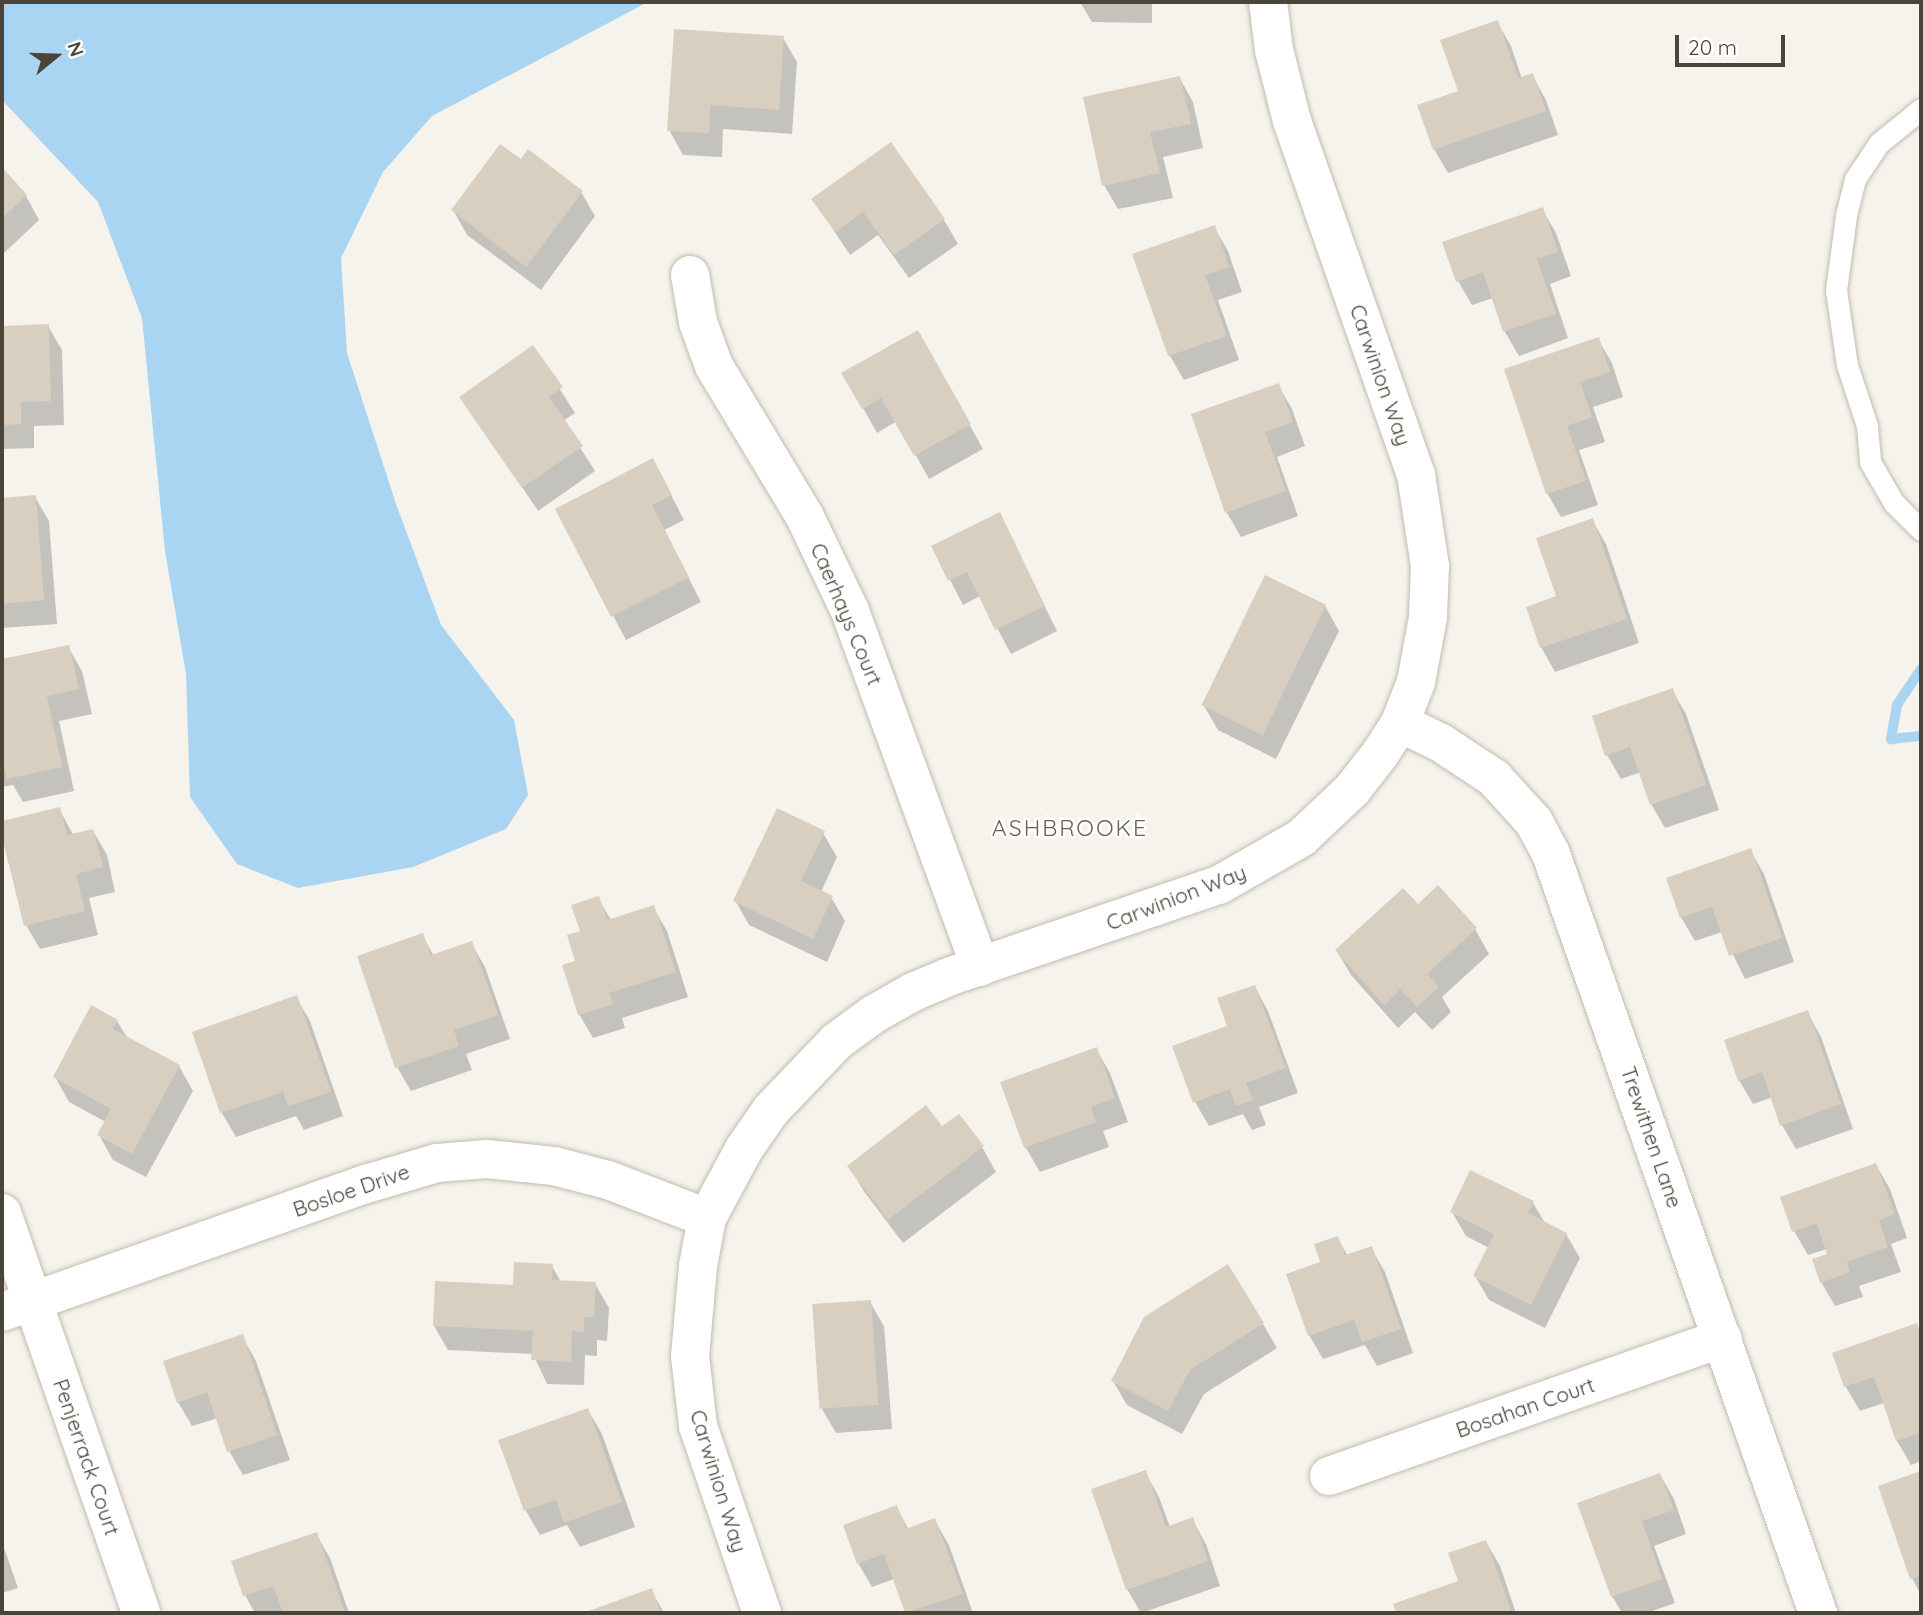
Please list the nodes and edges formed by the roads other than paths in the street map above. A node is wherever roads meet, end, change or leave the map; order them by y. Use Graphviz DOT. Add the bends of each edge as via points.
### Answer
graph roads {
  1 [pos="1268,2"];
  2 [pos="1921,109"];
  3 [pos="690,275"];
  4 [pos="1921,530"];
  5 [pos="1400,723"];
  6 [pos="980,967"];
  7 [pos="2,1213"];
  8 [pos="707,1218"];
  9 [pos="17,1306"];
  10 [pos="1722,1338"];
  11 [pos="1329,1476"];
  12 [pos="141,1613"];
  13 [pos="762,1613"];
  14 [pos="1818,1613"];
  1 -- 5 [label="street, Carwinion Way" via="1274,50 1292,121 1423,505 1430,566 1428,617 1416,682"];
  2 -- 4 [label="lane" via="1879,143 1855,179 1836,290 1847,365 1867,426 1870,462 1894,503"];
  3 -- 6 [label="street, Caerhays Court" via="698,322 714,366 805,517 849,611"];
  5 -- 6 [label="street, Carwinion Way" via="1352,790 1325,818 1249,871 1219,886"];
  5 -- 10 [label="street, Trewithen Lane" via="1494,778 1534,822 1551,854"];
  6 -- 8 [label="street, Carwinion Way" via="948,977 874,1014 822,1055 771,1110"];
  7 -- 9 [label="street, Penjerrack Court"];
  8 -- 9 [label="street, Bosloe Drive" via="584,1172 520,1161 450,1161 375,1181"];
  8 -- 13 [label="street, Carwinion Way" via="692,1321 694,1398 706,1451"];
  9 -- 12 [label="street, Penjerrack Court"];
  10 -- 11 [label="street, Bosahan Court"];
  10 -- 14 [label="street, Trewithen Lane"];
}
